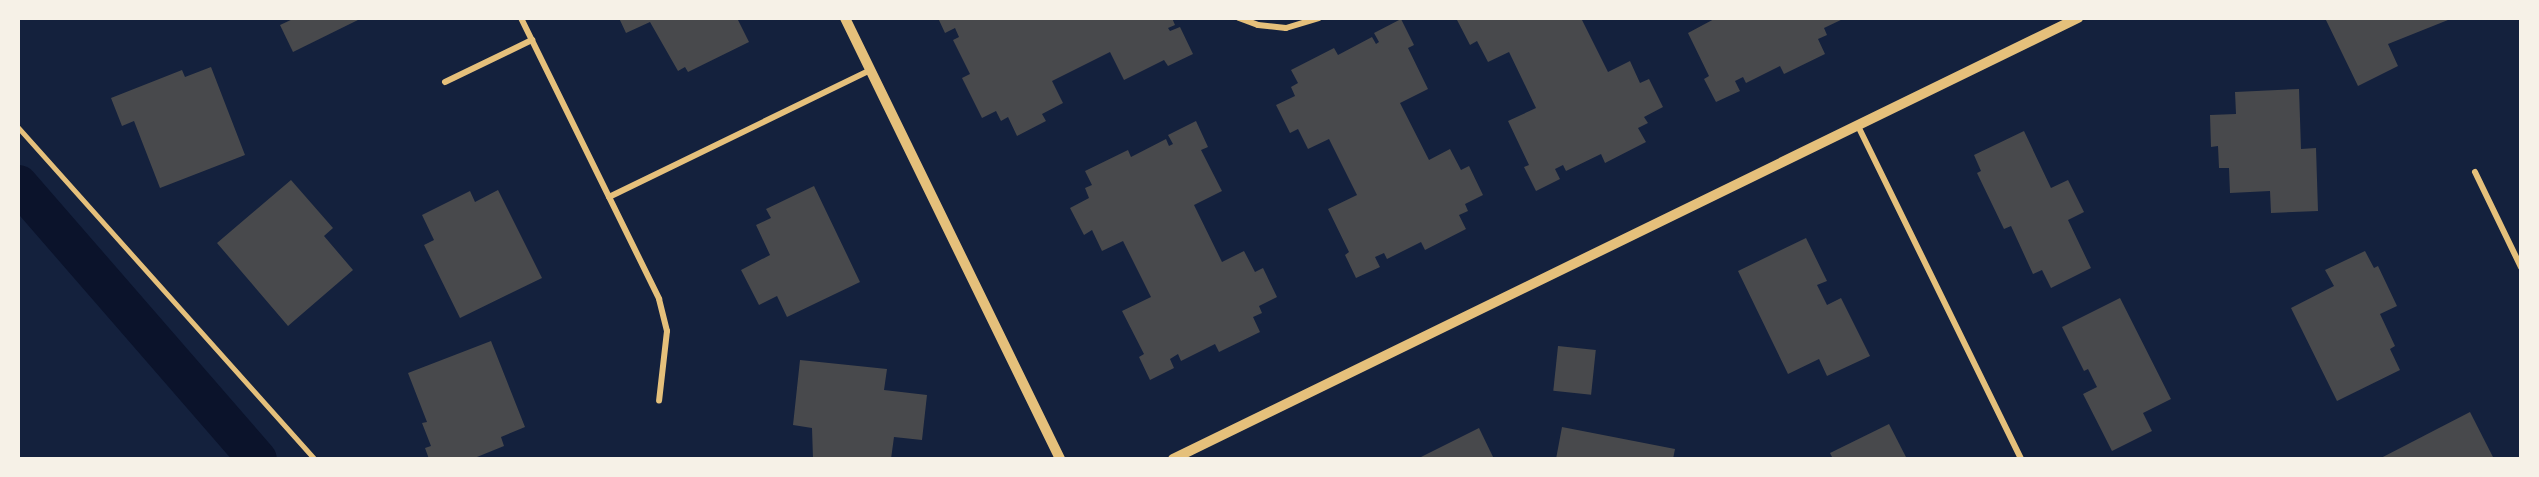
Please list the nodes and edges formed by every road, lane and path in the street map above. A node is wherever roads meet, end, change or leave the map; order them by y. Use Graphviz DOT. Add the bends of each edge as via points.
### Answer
graph roads {
  1 [pos="521,18"];
  2 [pos="845,18"];
  3 [pos="1239,18"];
  4 [pos="1318,18"];
  5 [pos="2078,18"];
  6 [pos="532,40"];
  7 [pos="871,70"];
  8 [pos="445,82"];
  9 [pos="1858,126"];
  10 [pos="18,127"];
  11 [pos="2475,172"];
  12 [pos="609,197"];
  13 [pos="2521,267"];
  14 [pos="659,401"];
  15 [pos="315,459"];
  16 [pos="1060,459"];
  17 [pos="1173,459"];
  18 [pos="2021,459"];
  1 -- 6 [label="street"];
  2 -- 7 [label="street"];
  3 -- 4 [label="street" via="1286,28"];
  5 -- 9 [label="street"];
  6 -- 8 [label="street"];
  6 -- 12 [label="street"];
  7 -- 12 [label="street"];
  7 -- 16 [label="street"];
  9 -- 17 [label="street"];
  9 -- 18 [label="street"];
  10 -- 15 [label="lane"];
  11 -- 13 [label="street"];
  12 -- 14 [label="street" via="664,314 667,348"];
}
